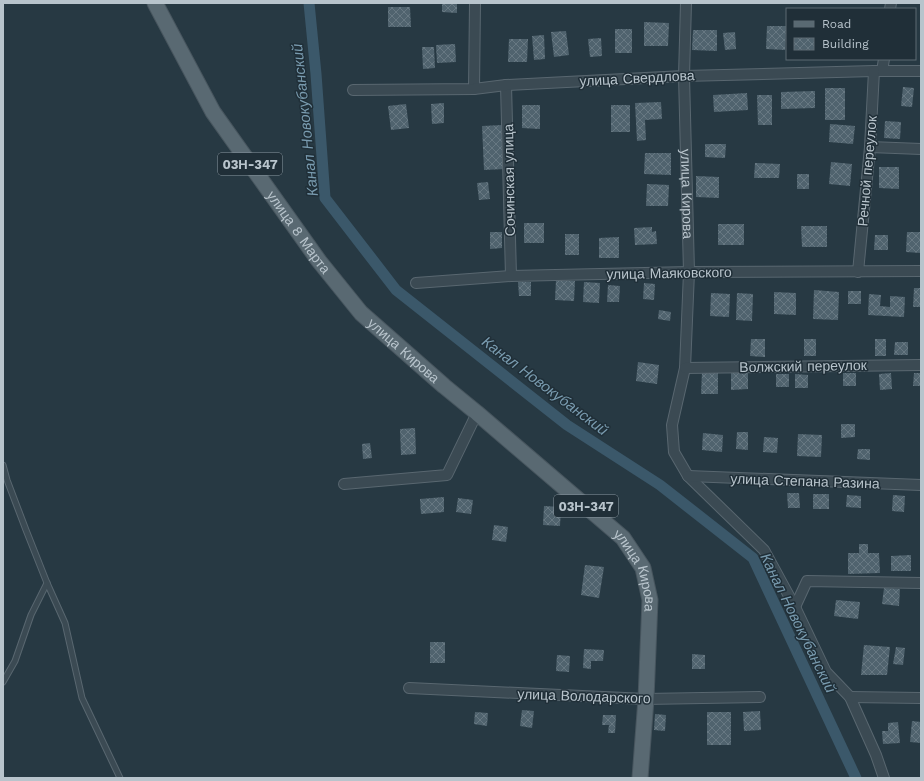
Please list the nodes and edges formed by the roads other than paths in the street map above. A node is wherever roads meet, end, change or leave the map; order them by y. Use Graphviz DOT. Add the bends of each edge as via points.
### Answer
graph roads {
  1 [pos="155,3"];
  2 [pos="475,3"];
  3 [pos="686,3"];
  4 [pos="884,60"];
  5 [pos="878,71"];
  6 [pos="921,71"];
  7 [pos="684,76"];
  8 [pos="506,84"];
  9 [pos="474,88"];
  10 [pos="353,90"];
  11 [pos="870,147"];
  12 [pos="921,149"];
  13 [pos="921,271"];
  14 [pos="689,272"];
  15 [pos="858,272"];
  16 [pos="511,276"];
  17 [pos="416,283"];
  18 [pos="361,313"];
  19 [pos="921,365"];
  20 [pos="685,368"];
  21 [pos="477,413"];
  22 [pos="3,466"];
  23 [pos="688,476"];
  24 [pos="344,484"];
  25 [pos="921,485"];
  26 [pos="48,583"];
  27 [pos="921,583"];
  28 [pos="795,607"];
  29 [pos="3,682"];
  30 [pos="409,688"];
  31 [pos="760,697"];
  32 [pos="850,698"];
  33 [pos="921,698"];
  34 [pos="646,699"];
  35 [pos="120,778"];
  36 [pos="640,778"];
  37 [pos="884,778"];
  1 -- 18 [label="main road, улица 8 Марта / 03Н-347" via="213,112 319,261"];
  2 -- 9 [label="street"];
  3 -- 7 [label="street, улица Кирова"];
  4 -- 5 [label="street, Речной переулок"];
  5 -- 6 [label="street, улица Свердлова"];
  5 -- 7 [label="street, улица Свердлова"];
  5 -- 11 [label="street, Речной переулок"];
  7 -- 8 [label="street, улица Свердлова"];
  7 -- 14 [label="street, улица Кирова"];
  8 -- 9 [label="street, улица Свердлова"];
  8 -- 16 [label="street, Сочинская улица"];
  9 -- 10 [label="street, улица Свердлова"];
  11 -- 12 [label="street"];
  11 -- 15 [label="street, Речной переулок"];
  13 -- 15 [label="street, улица Маяковского"];
  14 -- 15 [label="street, улица Маяковского"];
  14 -- 16 [label="street, улица Маяковского"];
  14 -- 20 [label="street, улица Кирова"];
  16 -- 17 [label="street, улица Маяковского"];
  18 -- 21 [label="main road, улица Кирова / 03Н-347"];
  19 -- 20 [label="street, Волжский переулок"];
  20 -- 23 [label="street, улица Кирова" via="672,425 674,452"];
  21 -- 24 [label="street" via="447,475"];
  21 -- 34 [label="main road, улица Кирова / 03Н-347" via="623,538 643,568 650,600"];
  22 -- 26 [label="lane"];
  23 -- 25 [label="street, улица Степана Разина"];
  23 -- 28 [label="street, улица Кирова" via="764,550"];
  26 -- 29 [label="lane" via="31,615 15,661"];
  26 -- 35 [label="lane" via="65,623 82,698"];
  27 -- 28 [label="street" via="807,581"];
  28 -- 32 [label="street, улица Кирова" via="826,672"];
  30 -- 34 [label="street, улица Володарского"];
  31 -- 34 [label="street, улица Володарского"];
  32 -- 33 [label="street"];
  32 -- 37 [label="street, улица Кирова"];
  34 -- 36 [label="main road, улица Кирова / 03Н-347"];
}
